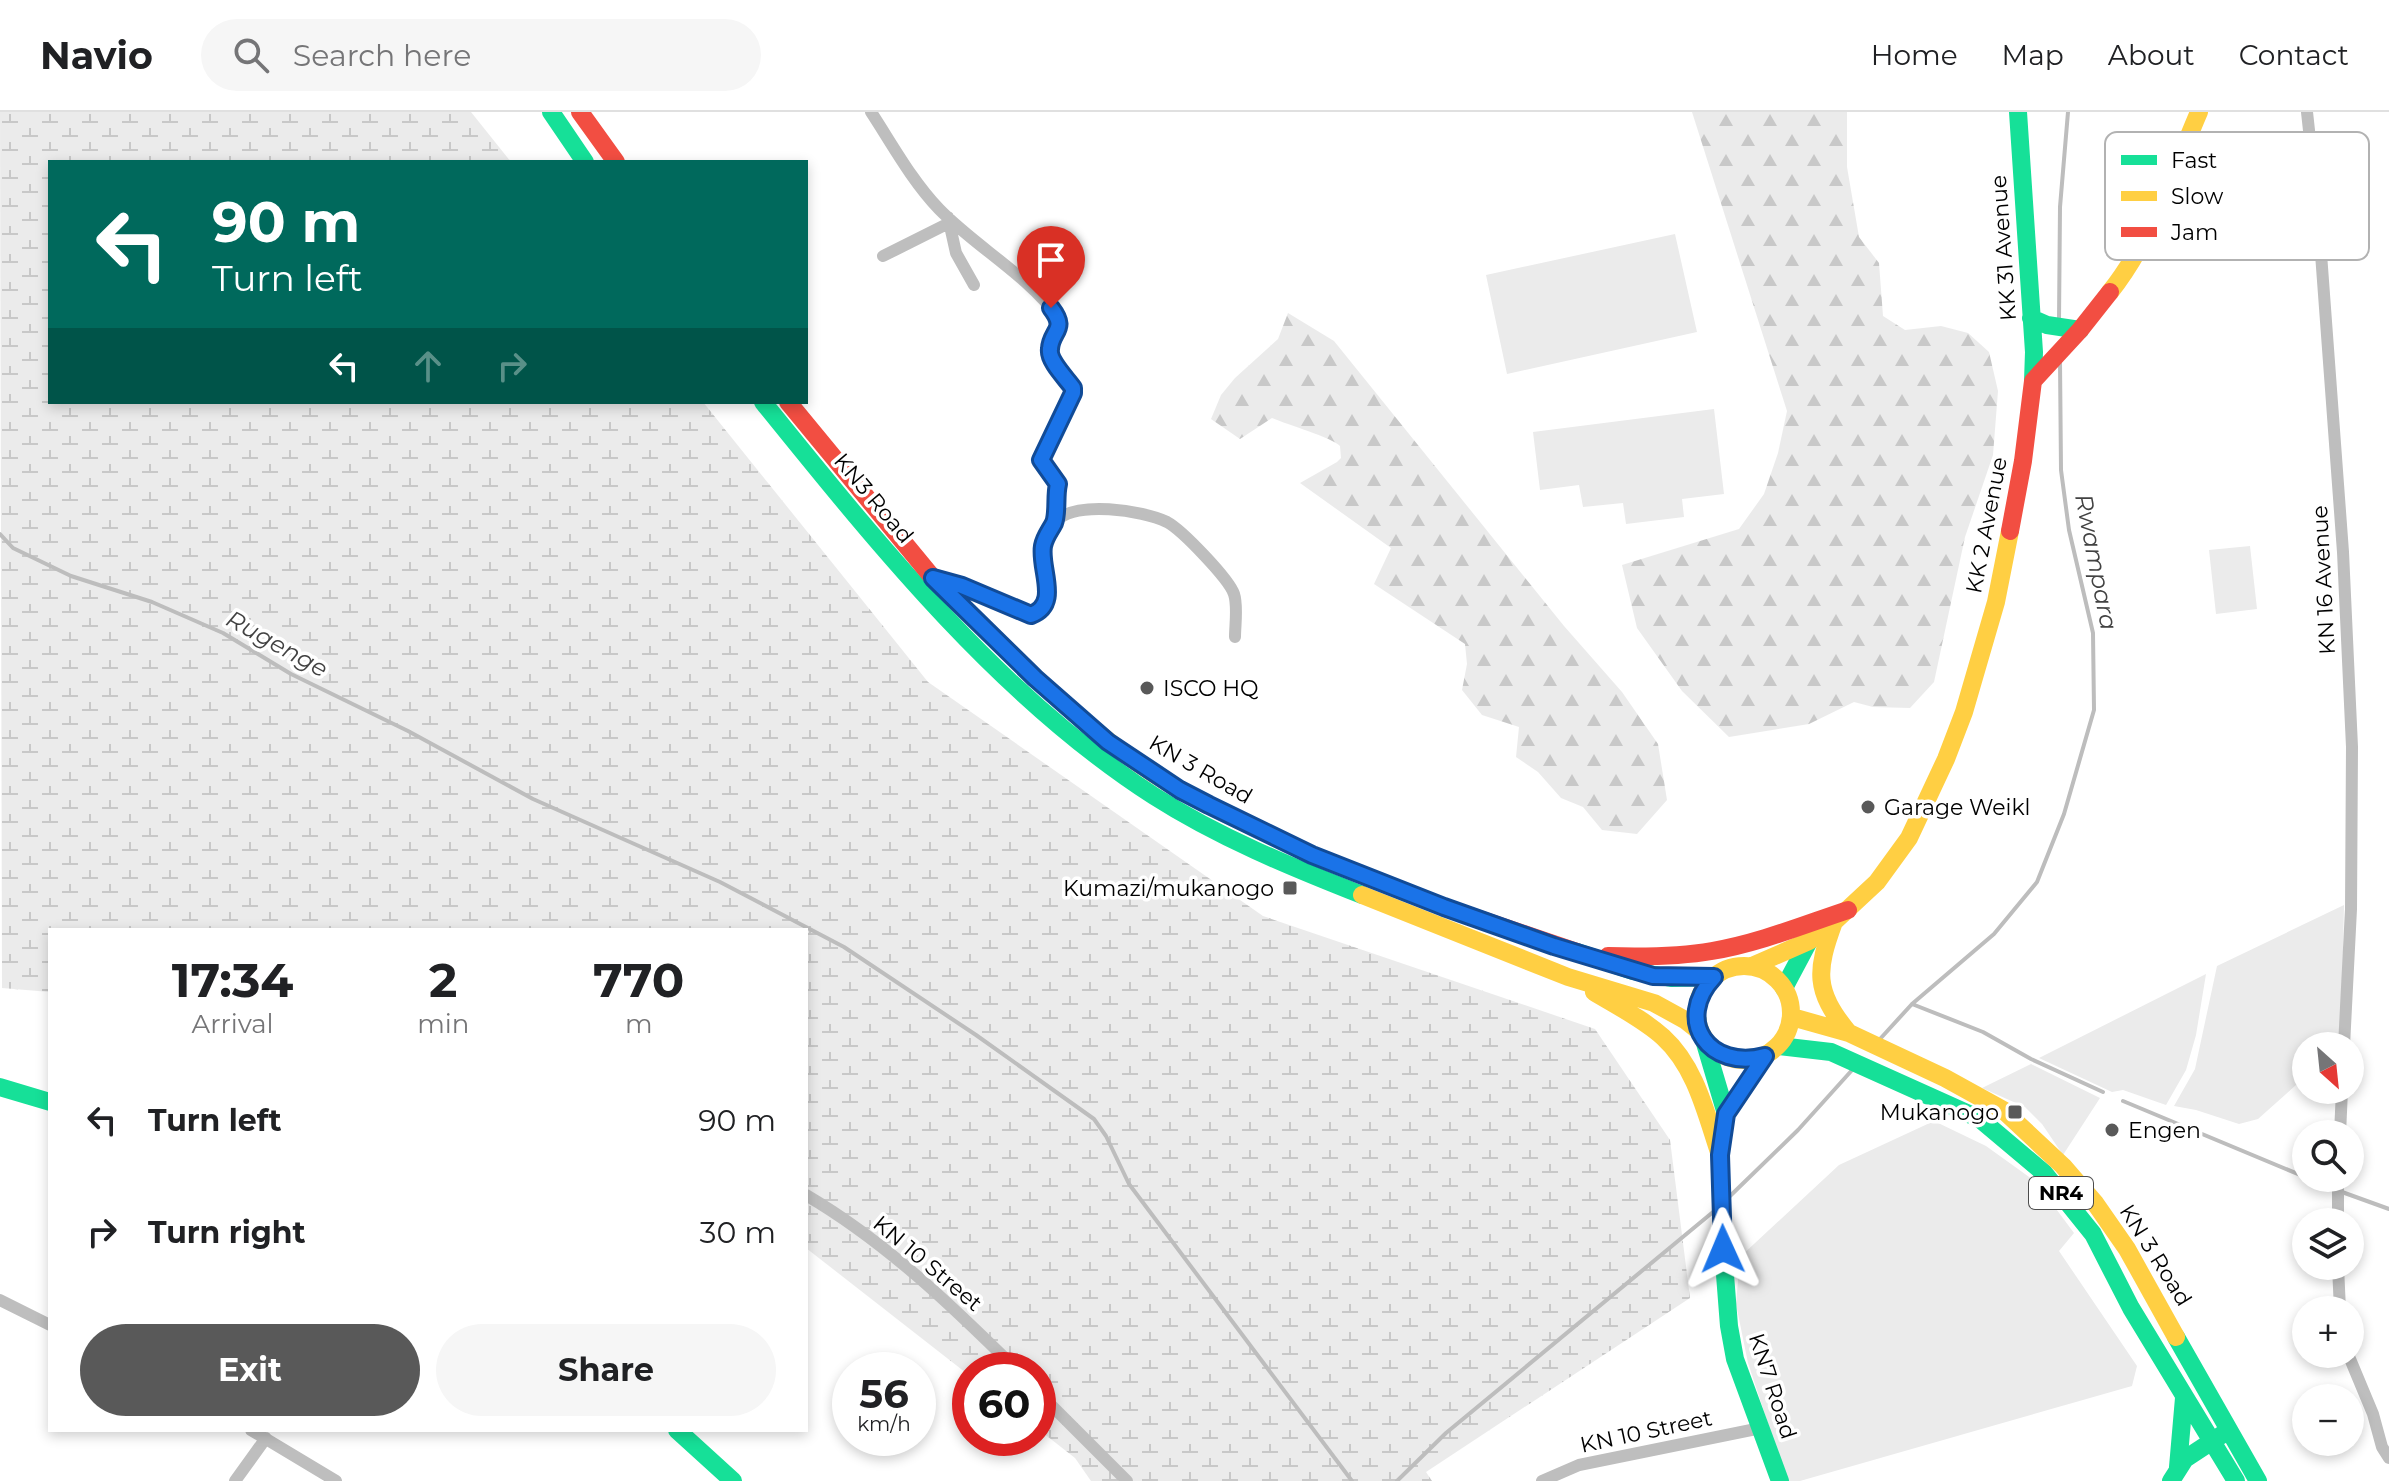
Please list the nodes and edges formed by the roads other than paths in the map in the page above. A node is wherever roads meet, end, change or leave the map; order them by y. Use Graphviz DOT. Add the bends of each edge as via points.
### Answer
graph roads {
  1 [pos="551,112"];
  2 [pos="580,112"];
  3 [pos="871,112"];
  4 [pos="2018,112"];
  5 [pos="2199,112"];
  6 [pos="2307,112"];
  7 [pos="2190,132"];
  8 [pos="2309,132"];
  9 [pos="584,160"];
  10 [pos="615,160"];
  11 [pos="948,220"];
  12 [pos="883,256"];
  13 [pos="2131,260"];
  14 [pos="2321,260"];
  15 [pos="974,285"];
  16 [pos="2031,318"];
  17 [pos="2080,330"];
  18 [pos="2033,381"];
  19 [pos="765,404"];
  20 [pos="790,404"];
  21 [pos="1055,522"];
  22 [pos="933,578"];
  23 [pos="1235,637"];
  24 [pos="1841,916"];
  25 [pos="1809,941"];
  26 [pos="1581,954"];
  27 [pos="1752,966"];
  28 [pos="1569,977"];
  29 [pos="1714,977"];
  30 [pos="1784,988"];
  31 [pos="1792,1017"];
  32 [pos="2345,1032"];
  33 [pos="1849,1033"];
  34 [pos="1702,1036"];
  35 [pos="1772,1051"];
  36 [pos="0,1087"];
  37 [pos="48,1101"];
  38 [pos="1726,1114"];
  39 [pos="1720,1155"];
  40 [pos="808,1196"];
  41 [pos="0,1300"];
  42 [pos="48,1324"];
  43 [pos="999,1352"];
  44 [pos="2354,1368"];
  45 [pos="2184,1398"];
  46 [pos="1056,1410"];
  47 [pos="1761,1428"];
  48 [pos="2230,1430"];
  49 [pos="255,1432"];
  50 [pos="679,1432"];
  51 [pos="266,1438"];
  52 [pos="2210,1440"];
  53 [pos="2389,1458"];
  54 [pos="2247,1462"];
  55 [pos="2174,1474"];
  56 [pos="2227,1478"];
  57 [pos="235,1481"];
  58 [pos="336,1481"];
  59 [pos="733,1481"];
  60 [pos="1127,1481"];
  61 [pos="1542,1481"];
  62 [pos="1780,1481"];
  63 [pos="2258,1481"];
  1 -- 9 [label="main road"];
  2 -- 10 [label="main road"];
  3 -- 11 [label="street"];
  4 -- 16 [label="main road, KK 31 Avenue"];
  5 -- 7 [label="main road"];
  6 -- 8 [label="street, KN 16 Avenue"];
  11 -- 12 [label="street"];
  11 -- 15 [label="street" via="956,253"];
  11 -- 21 [label="street" via="1058,317 1049,351 1073,393 1041,460 1058,484"];
  13 -- 17 [label="main road"];
  14 -- 32 [label="street, KN 16 Avenue" via="2352,747"];
  16 -- 17 [label="main road"];
  16 -- 18 [label="main road, KK 31 Avenue"];
  17 -- 18 [label="main road"];
  18 -- 24 [label="main road, KK 2 Avenue" via="1996,602 1964,712 1909,838 1877,882"];
  19 -- 28 [label="main road, KN3 Road / NR4" via="914,582 988,658 1049,718 1134,783 1297,868"];
  20 -- 22 [label="main road, KN 3 Road"];
  21 -- 22 [label="street" via="1043,547 1048,596 1037,613 1024,613"];
  21 -- 23 [label="street" via="1068,513 1094,509 1167,522 1193,541 1234,593"];
  22 -- 26 [label="main road, KN 3 Road" via="1108,742 1180,790 1312,855"];
  24 -- 25 [label="main road, KK 2 Avenue"];
  24 -- 26 [label="main road" via="1714,951"];
  24 -- 33 [label="main road" via="1818,975 1829,1011"];
  25 -- 27 [label="main road, KK 2 Avenue"];
  25 -- 30 [label="main road, KK 2 Avenue"];
  26 -- 29 [label="main road, KN 3 Road" via="1653,976"];
  27 -- 29 [label="main road" via="1737,966"];
  27 -- 30 [label="main road" via="1774,976"];
  28 -- 34 [label="main road, KN3 Road / NR4" via="1666,1007"];
  28 -- 39 [label="main road" via="1664,1038 1695,1086"];
  29 -- 34 [label="main road" via="1699,999"];
  30 -- 31 [label="main road"];
  31 -- 33 [label="main road, KN 3 Road / NR4"];
  31 -- 35 [label="main road" via="1788,1032"];
  33 -- 48 [label="main road, KN 3 Road / NR4" via="2003,1110 2063,1166 2127,1249"];
  34 -- 35 [label="main road, NR4" via="1731,1059 1748,1061"];
  34 -- 38 [label="main road, KN7 Road"];
  35 -- 38 [label="main road, KN7 Road"];
  35 -- 45 [label="main road, KN 3 Road / NR4" via="1831,1052 1980,1119 2044,1173 2093,1234"];
  36 -- 37 [label="main road"];
  38 -- 39 [label="main road, KN7 Road"];
  39 -- 47 [label="main road, KN7 Road" via="1729,1326 1735,1359"];
  40 -- 43 [label="street, KN 10 Street" via="895,1255"];
  41 -- 42 [label="street"];
  44 -- 53 [label="street"];
  45 -- 52 [label="main road, KN 3 Road / NR4"];
  45 -- 55 [label="main road"];
  46 -- 60 [label="street"];
  47 -- 61 [label="street, KN 10 Street" via="1579,1465"];
  47 -- 62 [label="main road, KN7 Road"];
  48 -- 52 [label="main road"];
  48 -- 54 [label="main road, KN 3 Road / NR4"];
  49 -- 51 [label="street"];
  50 -- 59 [label="main road"];
  51 -- 57 [label="street"];
  51 -- 58 [label="street"];
  52 -- 55 [label="main road"];
  52 -- 56 [label="main road, KN 3 Road / NR4"];
  54 -- 56 [label="main road"];
  54 -- 63 [label="main road, KN 3 Road / NR4"];
}
